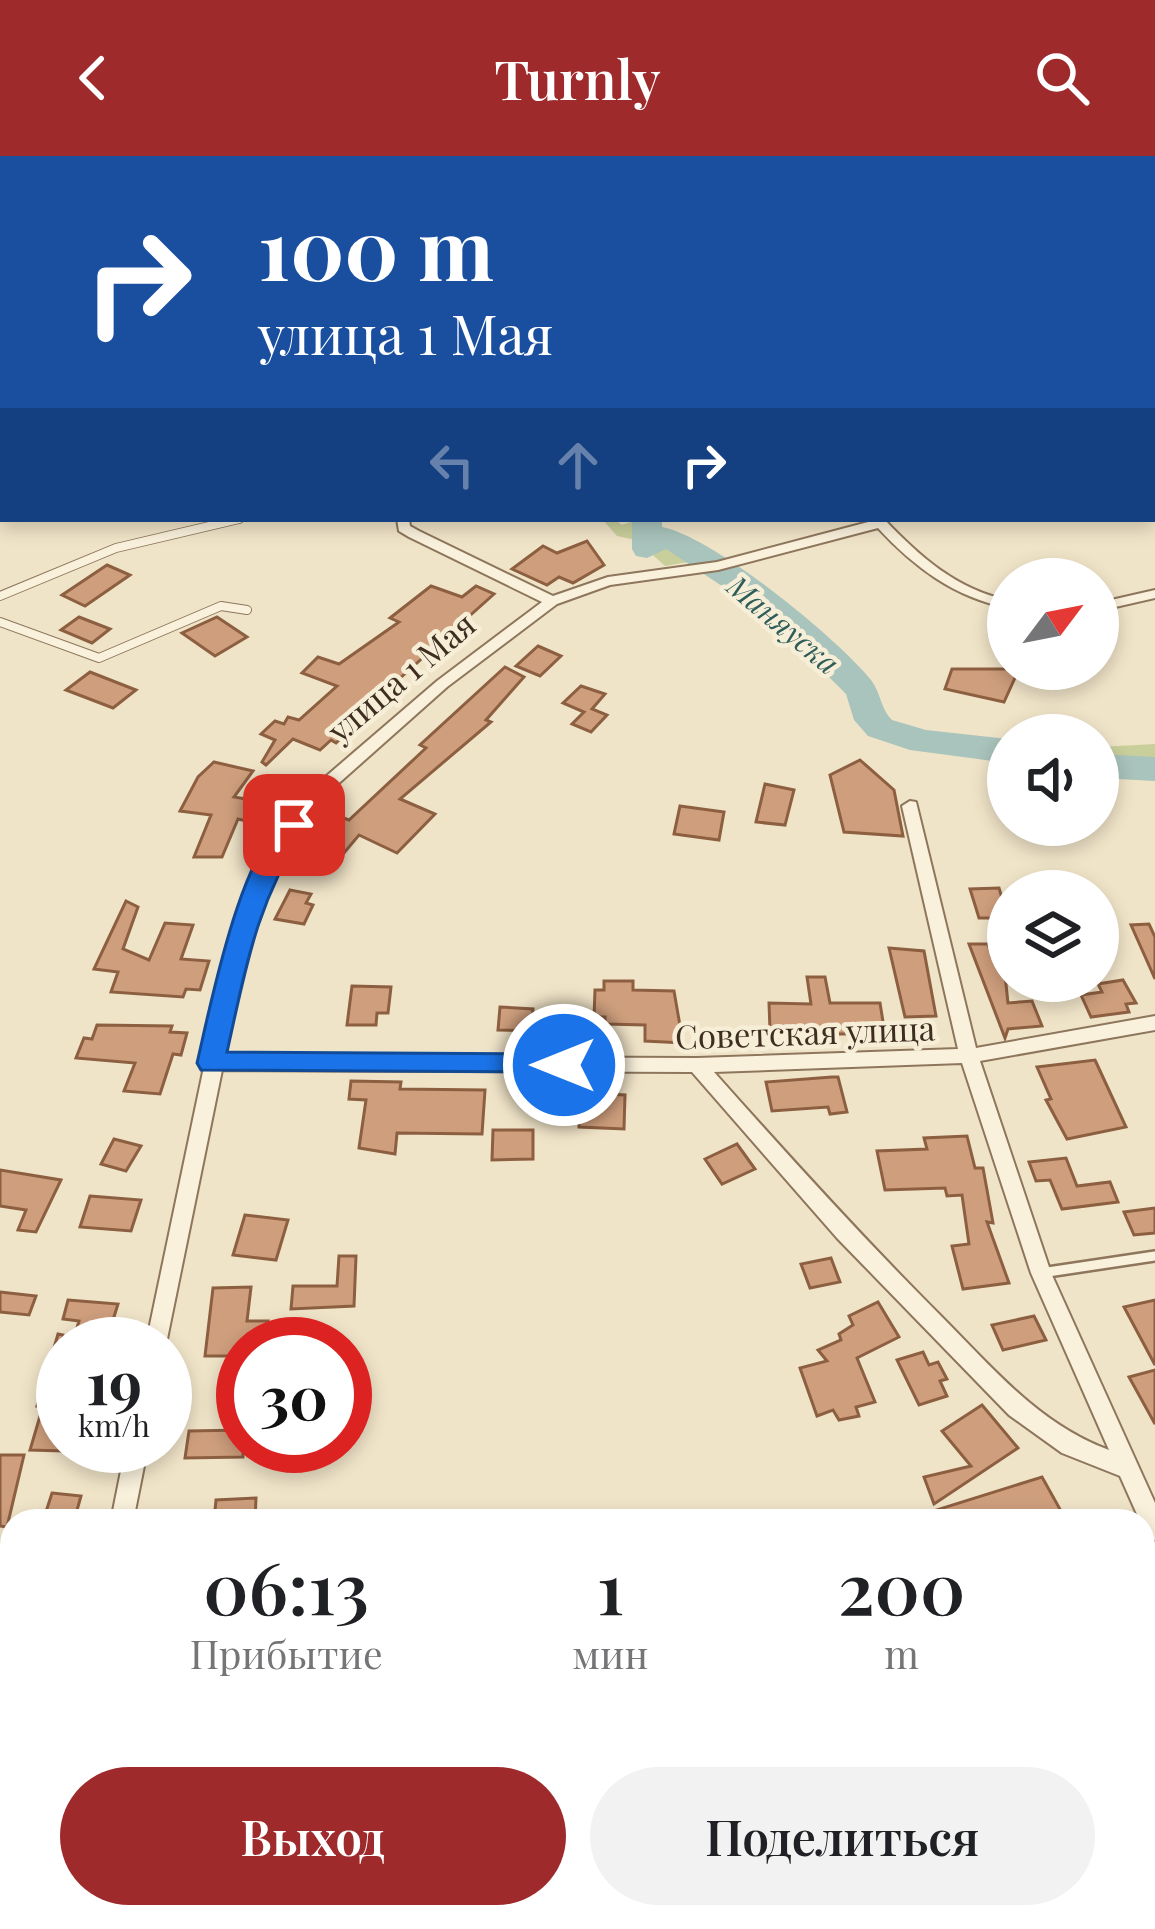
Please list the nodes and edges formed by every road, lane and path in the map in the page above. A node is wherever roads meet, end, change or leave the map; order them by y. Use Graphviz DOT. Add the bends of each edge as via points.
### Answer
graph roads {
  1 [pos="226,522"];
  2 [pos="403,522"];
  3 [pos="874,522"];
  4 [pos="879,522"];
  5 [pos="1155,594"];
  6 [pos="0,596"];
  7 [pos="987,599"];
  8 [pos="552,601"];
  9 [pos="1119,602"];
  10 [pos="247,610"];
  11 [pos="0,622"];
  12 [pos="910,806"];
  13 [pos="1155,1023"];
  14 [pos="968,1056"];
  15 [pos="211,1063"];
  16 [pos="697,1065"];
  17 [pos="1155,1256"];
  18 [pos="1041,1273"];
  19 [pos="161,1317"];
  20 [pos="1125,1467"];
  21 [pos="131,1473"];
  22 [pos="124,1509"];
  23 [pos="1145,1509"];
  1 -- 6 [label="lane" via="116,548"];
  2 -- 8 [label="street"];
  3 -- 8 [label="street, улица 1 Мая" via="718,566 608,581"];
  4 -- 7 [label="street" via="933,572"];
  5 -- 9 [label="street"];
  8 -- 15 [label="street, улица 1 Мая" via="315,795 273,855 244,917"];
  10 -- 11 [label="lane" via="221,607 99,658"];
  12 -- 14 [label="street, Советская улица"];
  13 -- 14 [label="street, Советская улица"];
  14 -- 16 [label="street, Советская улица"];
  14 -- 18 [label="street, Советская улица"];
  15 -- 16 [label="street, Советская улица"];
  15 -- 19 [label="street, улица 1 Мая"];
  16 -- 20 [label="street" via="844,1232 1017,1408 1070,1446"];
  17 -- 18 [label="lane"];
  18 -- 20 [label="street, Советская улица"];
  20 -- 23 [label="street, Советская улица"];
  21 -- 22 [label="street"];
}
